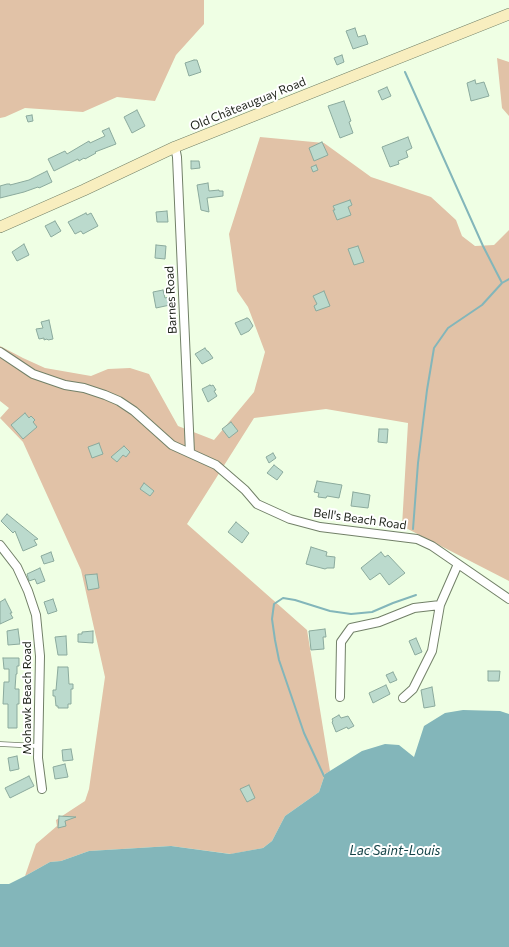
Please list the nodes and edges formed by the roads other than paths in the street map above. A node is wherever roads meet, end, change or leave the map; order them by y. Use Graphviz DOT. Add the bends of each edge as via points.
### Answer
graph roads {
  1 [pos="509,14"];
  2 [pos="174,147"];
  3 [pos="0,227"];
  4 [pos="0,352"];
  5 [pos="190,453"];
  6 [pos="0,545"];
  7 [pos="458,564"];
  8 [pos="509,599"];
  9 [pos="440,605"];
  10 [pos="340,697"];
  11 [pos="402,698"];
  12 [pos="0,744"];
  13 [pos="38,746"];
  14 [pos="42,789"];
  1 -- 2 [label="street, Old Châteauguay Road"];
  2 -- 3 [label="street, Old Châteauguay Road"];
  2 -- 5 [label="street, Barnes Road" via="177,164"];
  4 -- 5 [label="street, Bell's Beach Road" via="33,374 119,401 172,445"];
  5 -- 7 [label="street, Bell's Beach Road" via="216,466 245,490 257,504 290,519 343,531 417,539"];
  6 -- 13 [label="street, Mohawk Beach Road" via="16,567 36,615 40,656"];
  7 -- 8 [label="street, Bell's Beach Road"];
  7 -- 9 [label="street"];
  9 -- 10 [label="street" via="414,608 379,622 351,628 341,642"];
  9 -- 11 [label="street" via="432,651 413,689"];
  12 -- 13 [label="lane"];
  13 -- 14 [label="street, Mohawk Beach Road"];
}
